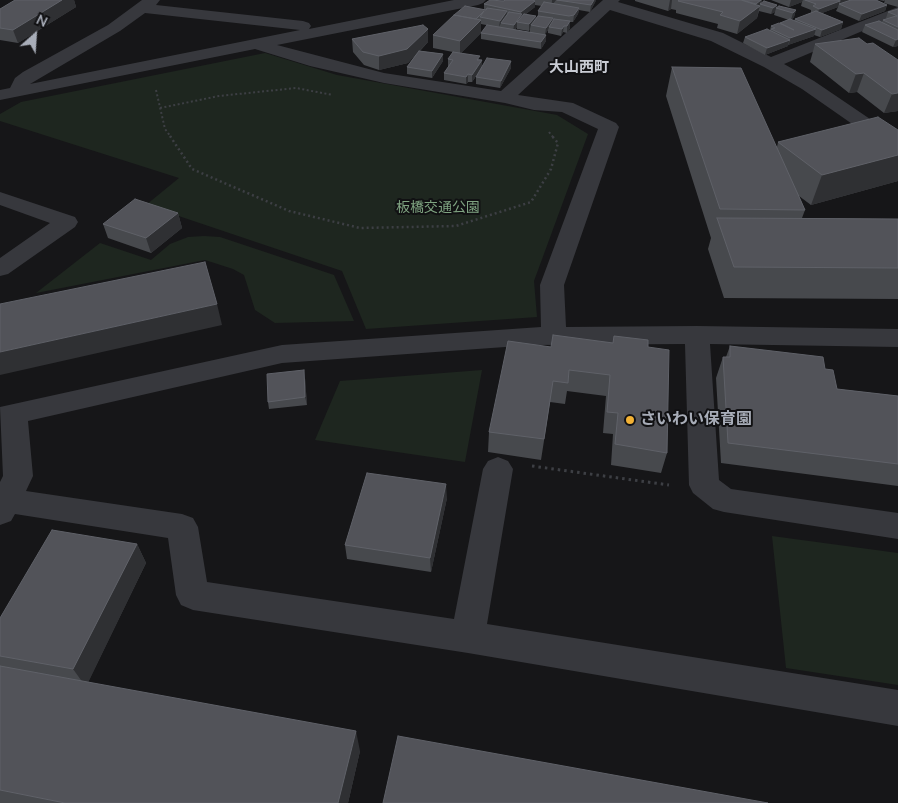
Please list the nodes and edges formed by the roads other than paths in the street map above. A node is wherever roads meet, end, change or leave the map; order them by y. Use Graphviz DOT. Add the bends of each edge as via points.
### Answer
graph roads {
  1 [pos="478,0"];
  2 [pos="610,2"];
  3 [pos="873,3"];
  4 [pos="147,4"];
  5 [pos="897,11"];
  6 [pos="330,29"];
  7 [pos="255,44"];
  8 [pos="770,62"];
  9 [pos="0,77"];
  10 [pos="13,90"];
  11 [pos="505,97"];
  12 [pos="0,104"];
  13 [pos="898,147"];
  14 [pos="0,198"];
  15 [pos="0,269"];
  16 [pos="554,335"];
  17 [pos="697,335"];
  18 [pos="898,338"];
  19 [pos="7,416"];
  20 [pos="498,469"];
  21 [pos="3,506"];
  22 [pos="898,526"];
  23 [pos="468,637"];
  24 [pos="898,708"];
  1 -- 6 [label="street" via="361,15"];
  2 -- 8 [label="street" via="717,37"];
  2 -- 11 [label="street"];
  3 -- 5 [label="street"];
  4 -- 6 [label="street"];
  4 -- 10 [label="street"];
  5 -- 8 [label="street"];
  6 -- 7 [label="street"];
  7 -- 10 [label="street"];
  7 -- 11 [label="street" via="384,78"];
  8 -- 13 [label="street"];
  9 -- 10 [label="street"];
  10 -- 12 [label="street"];
  11 -- 16 [label="street" via="566,107 609,126 552,285"];
  14 -- 15 [label="street" via="67,222"];
  16 -- 17 [label="street"];
  16 -- 19 [label="street" via="282,354"];
  17 -- 18 [label="street"];
  17 -- 22 [label="street" via="704,485 724,500"];
  19 -- 21 [label="street" via="18,476"];
  20 -- 23 [label="street"];
  21 -- 23 [label="street" via="182,527 193,595"];
  23 -- 24 [label="street"];
}
